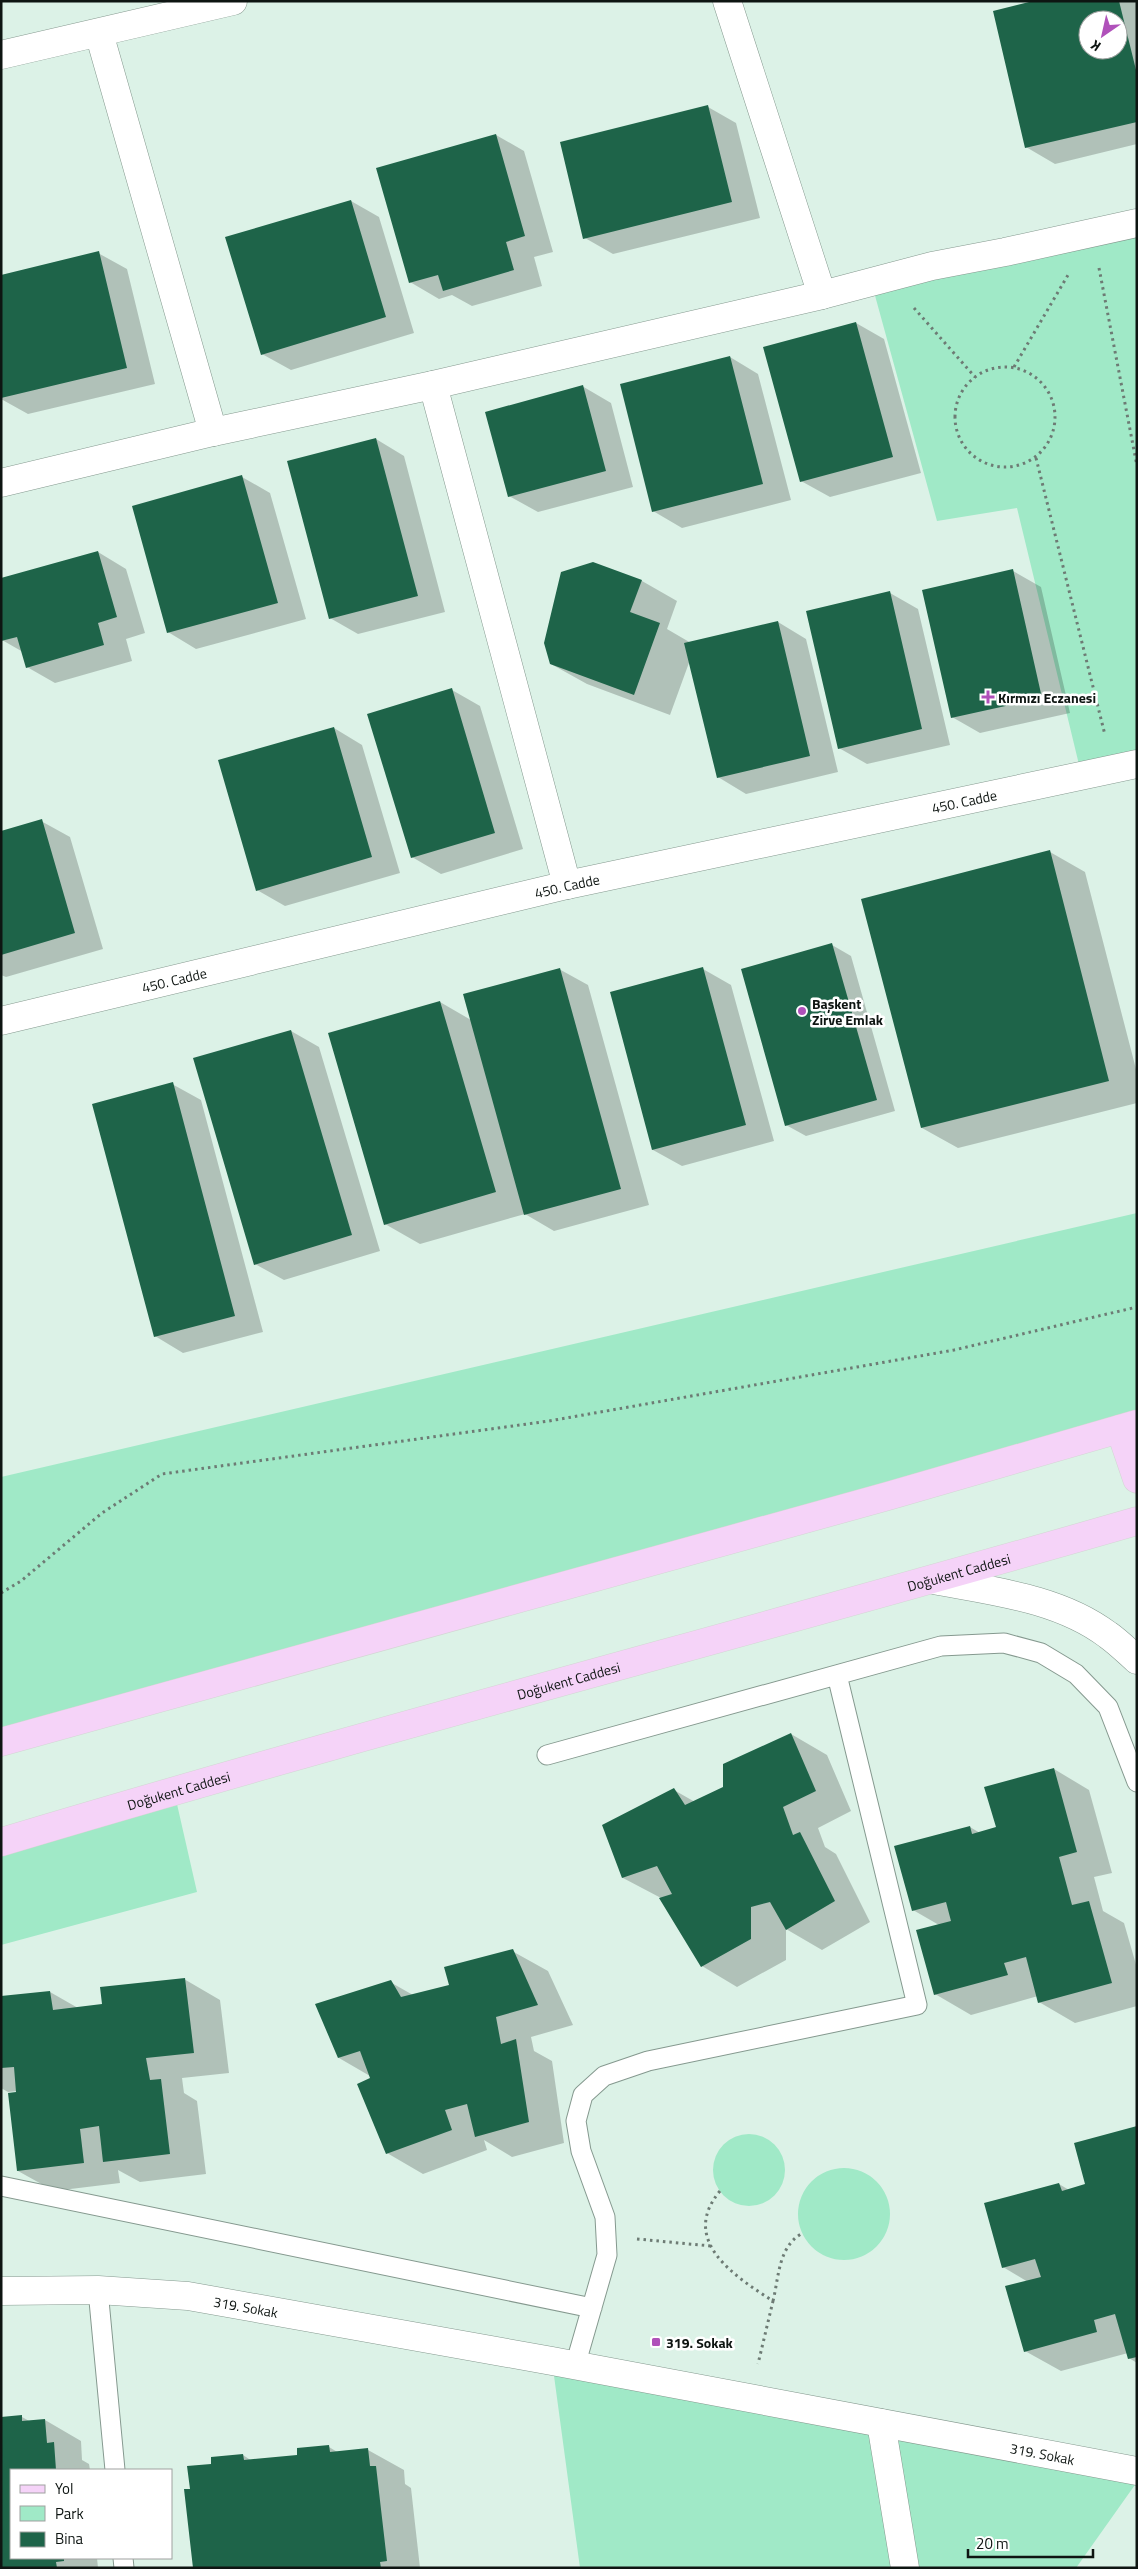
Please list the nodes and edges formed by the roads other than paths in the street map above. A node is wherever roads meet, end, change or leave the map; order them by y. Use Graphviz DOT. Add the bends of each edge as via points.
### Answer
graph roads {
  1 [pos="233,1"];
  2 [pos="727,1"];
  3 [pos="99,33"];
  4 [pos="1,55"];
  5 [pos="1137,223"];
  6 [pos="822,295"];
  7 [pos="434,386"];
  8 [pos="213,432"];
  9 [pos="1,483"];
  10 [pos="1125,767"];
  11 [pos="567,886"];
  12 [pos="1,1022"];
  13 [pos="1128,1427"];
  14 [pos="1137,1479"];
  15 [pos="1137,1521"];
  16 [pos="934,1580"];
  17 [pos="1137,1660"];
  18 [pos="837,1675"];
  19 [pos="1,1742"];
  20 [pos="548,1756"];
  21 [pos="1137,1782"];
  22 [pos="1,1842"];
  23 [pos="1,2186"];
  24 [pos="98,2290"];
  25 [pos="1,2292"];
  26 [pos="592,2308"];
  27 [pos="575,2366"];
  28 [pos="881,2423"];
  29 [pos="115,2469"];
  30 [pos="1137,2471"];
  31 [pos="905,2568"];
  1 -- 3 [label="street"];
  2 -- 6 [label="street"];
  3 -- 4 [label="street"];
  3 -- 8 [label="street"];
  5 -- 6 [label="street" via="886,277"];
  6 -- 7 [label="street"];
  7 -- 8 [label="street"];
  7 -- 11 [label="street"];
  8 -- 9 [label="street"];
  10 -- 11 [label="street, 450. Cadde"];
  11 -- 12 [label="street, 450. Cadde"];
  13 -- 14 [label="main road"];
  13 -- 19 [label="main road"];
  15 -- 16 [label="main road, Doğukent Caddesi"];
  16 -- 17 [label="street" via="1022,1597 1065,1612 1106,1634"];
  16 -- 22 [label="main road, Doğukent Caddesi"];
  18 -- 20 [label="lane"];
  18 -- 21 [label="lane" via="941,1646 1004,1643 1041,1653 1076,1674 1108,1707"];
  18 -- 26 [label="lane" via="917,2005 648,2061 604,2076 583,2095 576,2120 581,2151 605,2217 607,2255"];
  23 -- 26 [label="lane"];
  24 -- 25 [label="street, 319. Sokak"];
  24 -- 27 [label="street, 319. Sokak" via="188,2296"];
  24 -- 29 [label="lane"];
  26 -- 27 [label="lane"];
  27 -- 28 [label="street, 319. Sokak"];
  28 -- 30 [label="street, 319. Sokak"];
  28 -- 31 [label="street"];
}
